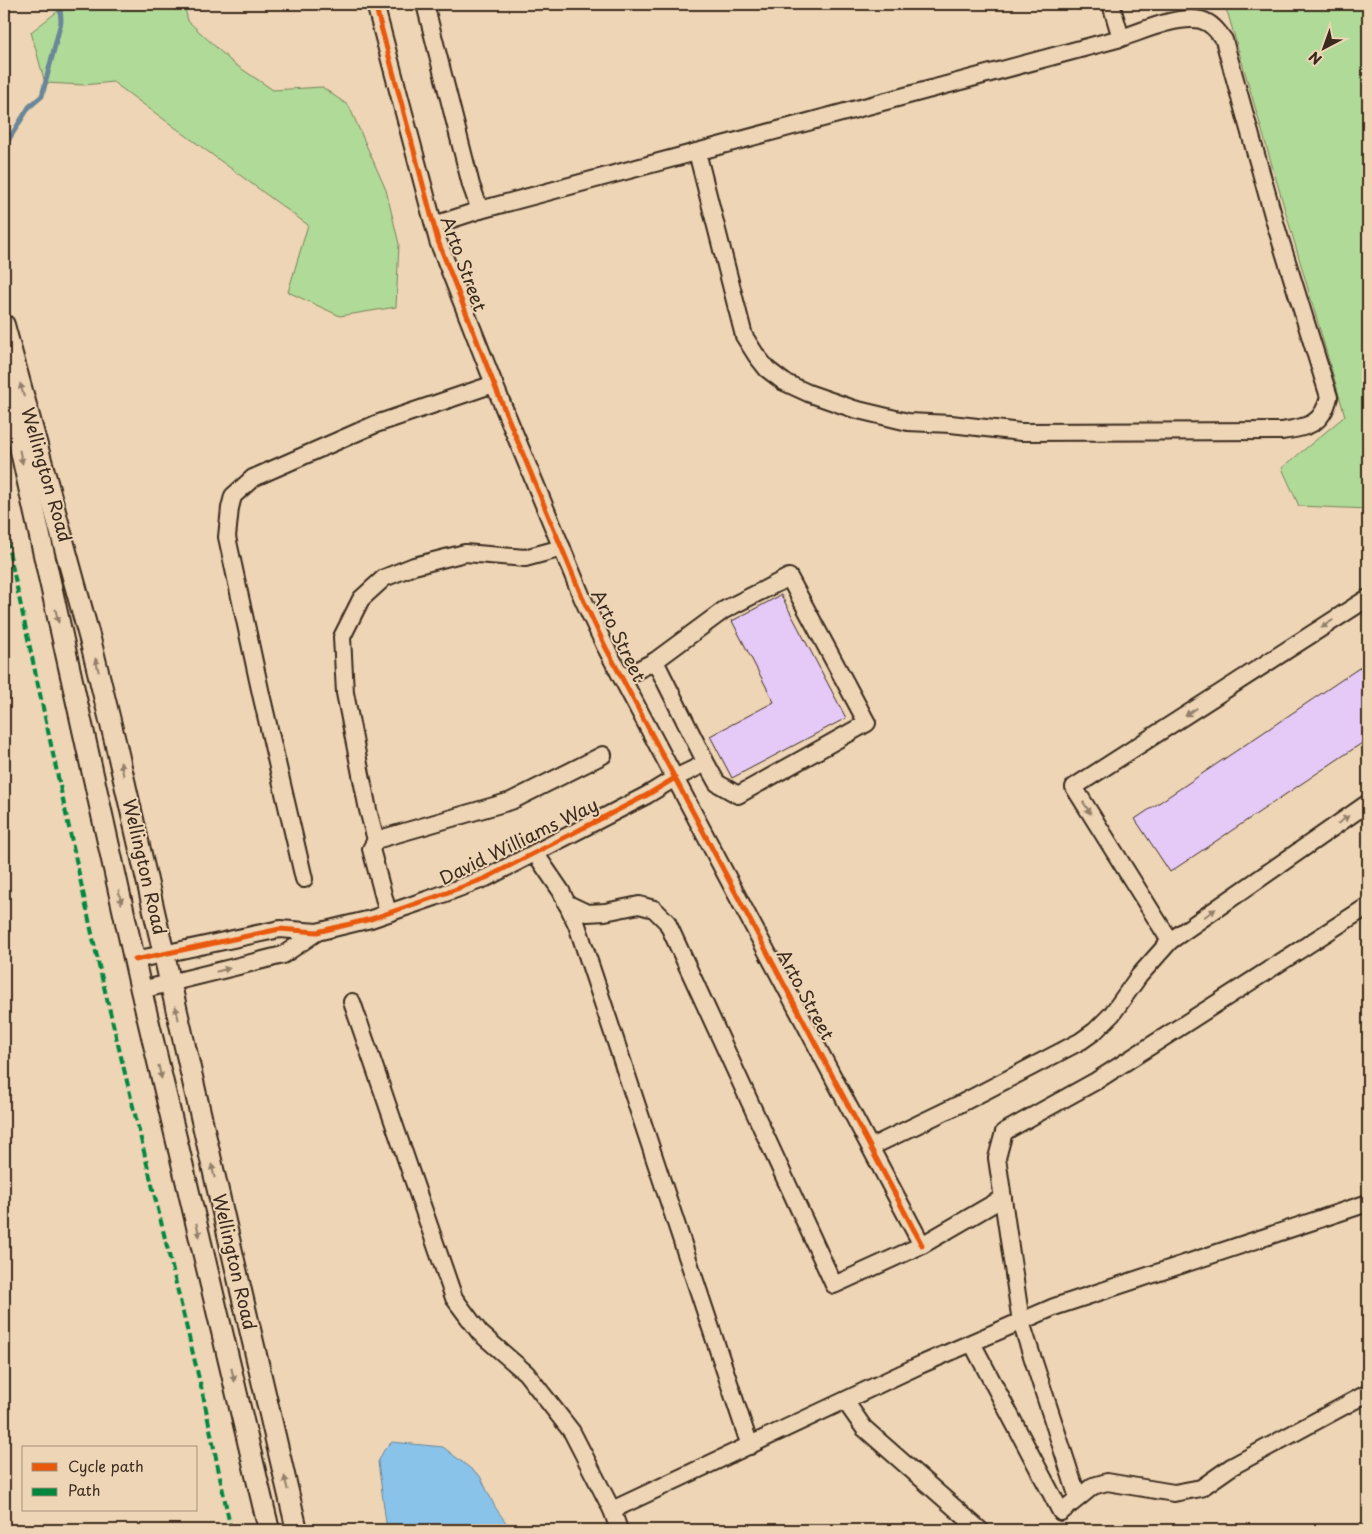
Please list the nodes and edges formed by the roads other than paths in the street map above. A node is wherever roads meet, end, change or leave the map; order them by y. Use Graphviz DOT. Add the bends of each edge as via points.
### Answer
graph roads {
  1 [pos="375,4"];
  2 [pos="425,4"];
  3 [pos="1111,4"];
  4 [pos="1121,38"];
  5 [pos="697,152"];
  6 [pos="480,210"];
  7 [pos="434,225"];
  8 [pos="4,325"];
  9 [pos="4,375"];
  10 [pos="494,384"];
  11 [pos="562,548"];
  12 [pos="1368,598"];
  13 [pos="655,661"];
  14 [pos="622,678"];
  15 [pos="603,755"];
  16 [pos="706,763"];
  17 [pos="675,778"];
  18 [pos="1368,803"];
  19 [pos="376,840"];
  20 [pos="535,853"];
  21 [pos="304,879"];
  22 [pos="566,902"];
  23 [pos="1368,906"];
  24 [pos="388,913"];
  25 [pos="317,932"];
  26 [pos="1170,941"];
  27 [pos="164,954"];
  28 [pos="135,960"];
  29 [pos="170,983"];
  30 [pos="141,990"];
  31 [pos="352,1002"];
  32 [pos="871,1147"];
  33 [pos="1003,1198"];
  34 [pos="1368,1203"];
  35 [pos="922,1245"];
  36 [pos="1021,1322"];
  37 [pos="972,1343"];
  38 [pos="1368,1394"];
  39 [pos="845,1401"];
  40 [pos="750,1446"];
  41 [pos="1078,1498"];
  42 [pos="612,1510"];
  43 [pos="269,1530"];
  44 [pos="297,1530"];
  45 [pos="619,1530"];
  46 [pos="980,1530"];
  1 -- 7 [label="street, Arto Street"];
  2 -- 6 [label="street"];
  3 -- 4 [label="street"];
  4 -- 5 [label="street"];
  4 -- 5 [label="street" via="1175,21 1201,20 1218,31 1224,40 1276,226 1329,397 1326,411 1302,428 1282,431 1021,432 908,422 808,394 767,370 744,336"];
  5 -- 6 [label="street"];
  6 -- 7 [label="street"];
  7 -- 10 [label="street, Arto Street"];
  27 -- 8 [label="main road, Wellington Road, one-way" via="89,633"];
  9 -- 28 [label="main road, Wellington Road, one-way"];
  10 -- 11 [label="street, Arto Street"];
  10 -- 21 [label="street" via="376,424 253,478 233,496 227,537"];
  11 -- 14 [label="street, Arto Street"];
  11 -- 19 [label="street" via="526,558 465,554 414,566 384,578 361,599 342,637 345,693"];
  12 -- 26 [label="street, one-way" via="1074,787"];
  13 -- 14 [label="street"];
  13 -- 16 [label="street"];
  13 -- 16 [label="street" via="724,610 789,577 867,723 738,795 717,783"];
  14 -- 17 [label="street, Arto Street"];
  15 -- 19 [label="street" via="511,801"];
  16 -- 17 [label="street, David Williams Way"];
  17 -- 20 [label="street, David Williams Way"];
  17 -- 32 [label="street, Arto Street"];
  26 -- 18 [label="street, one-way"];
  19 -- 24 [label="street" via="371,849"];
  20 -- 22 [label="street"];
  20 -- 24 [label="street, David Williams Way" via="486,878"];
  22 -- 35 [label="street" via="587,913 639,905 654,909 667,922 834,1285"];
  22 -- 40 [label="street" via="577,925"];
  23 -- 33 [label="street" via="1096,1081 1004,1132 997,1158"];
  24 -- 25 [label="street, David Williams Way"];
  25 -- 27 [label="street, David Williams Way" via="280,929"];
  29 -- 25 [label="street, David Williams Way, one-way" via="283,955"];
  26 -- 32 [label="street" via="1112,1014 1081,1041"];
  27 -- 28 [label="street, David Williams Way"];
  27 -- 29 [label="main road, Wellington Road"];
  28 -- 30 [label="main road, Wellington Road"];
  29 -- 30 [label="street, David Williams Way"];
  44 -- 29 [label="main road, Wellington Road, one-way"];
  30 -- 43 [label="main road, Wellington Road, one-way"];
  31 -- 42 [label="street" via="454,1298 480,1333 526,1373 572,1432"];
  32 -- 35 [label="street, Arto Street"];
  33 -- 35 [label="street"];
  33 -- 36 [label="street"];
  34 -- 36 [label="street" via="1054,1307"];
  36 -- 37 [label="street"];
  36 -- 41 [label="street"];
  37 -- 39 [label="street"];
  37 -- 41 [label="street" via="1061,1512"];
  38 -- 41 [label="street" via="1231,1467 1201,1488 1174,1493 1107,1482 1093,1486"];
  39 -- 40 [label="street"];
  39 -- 46 [label="street" via="864,1428"];
  40 -- 42 [label="street"];
  42 -- 45 [label="street"];
}
